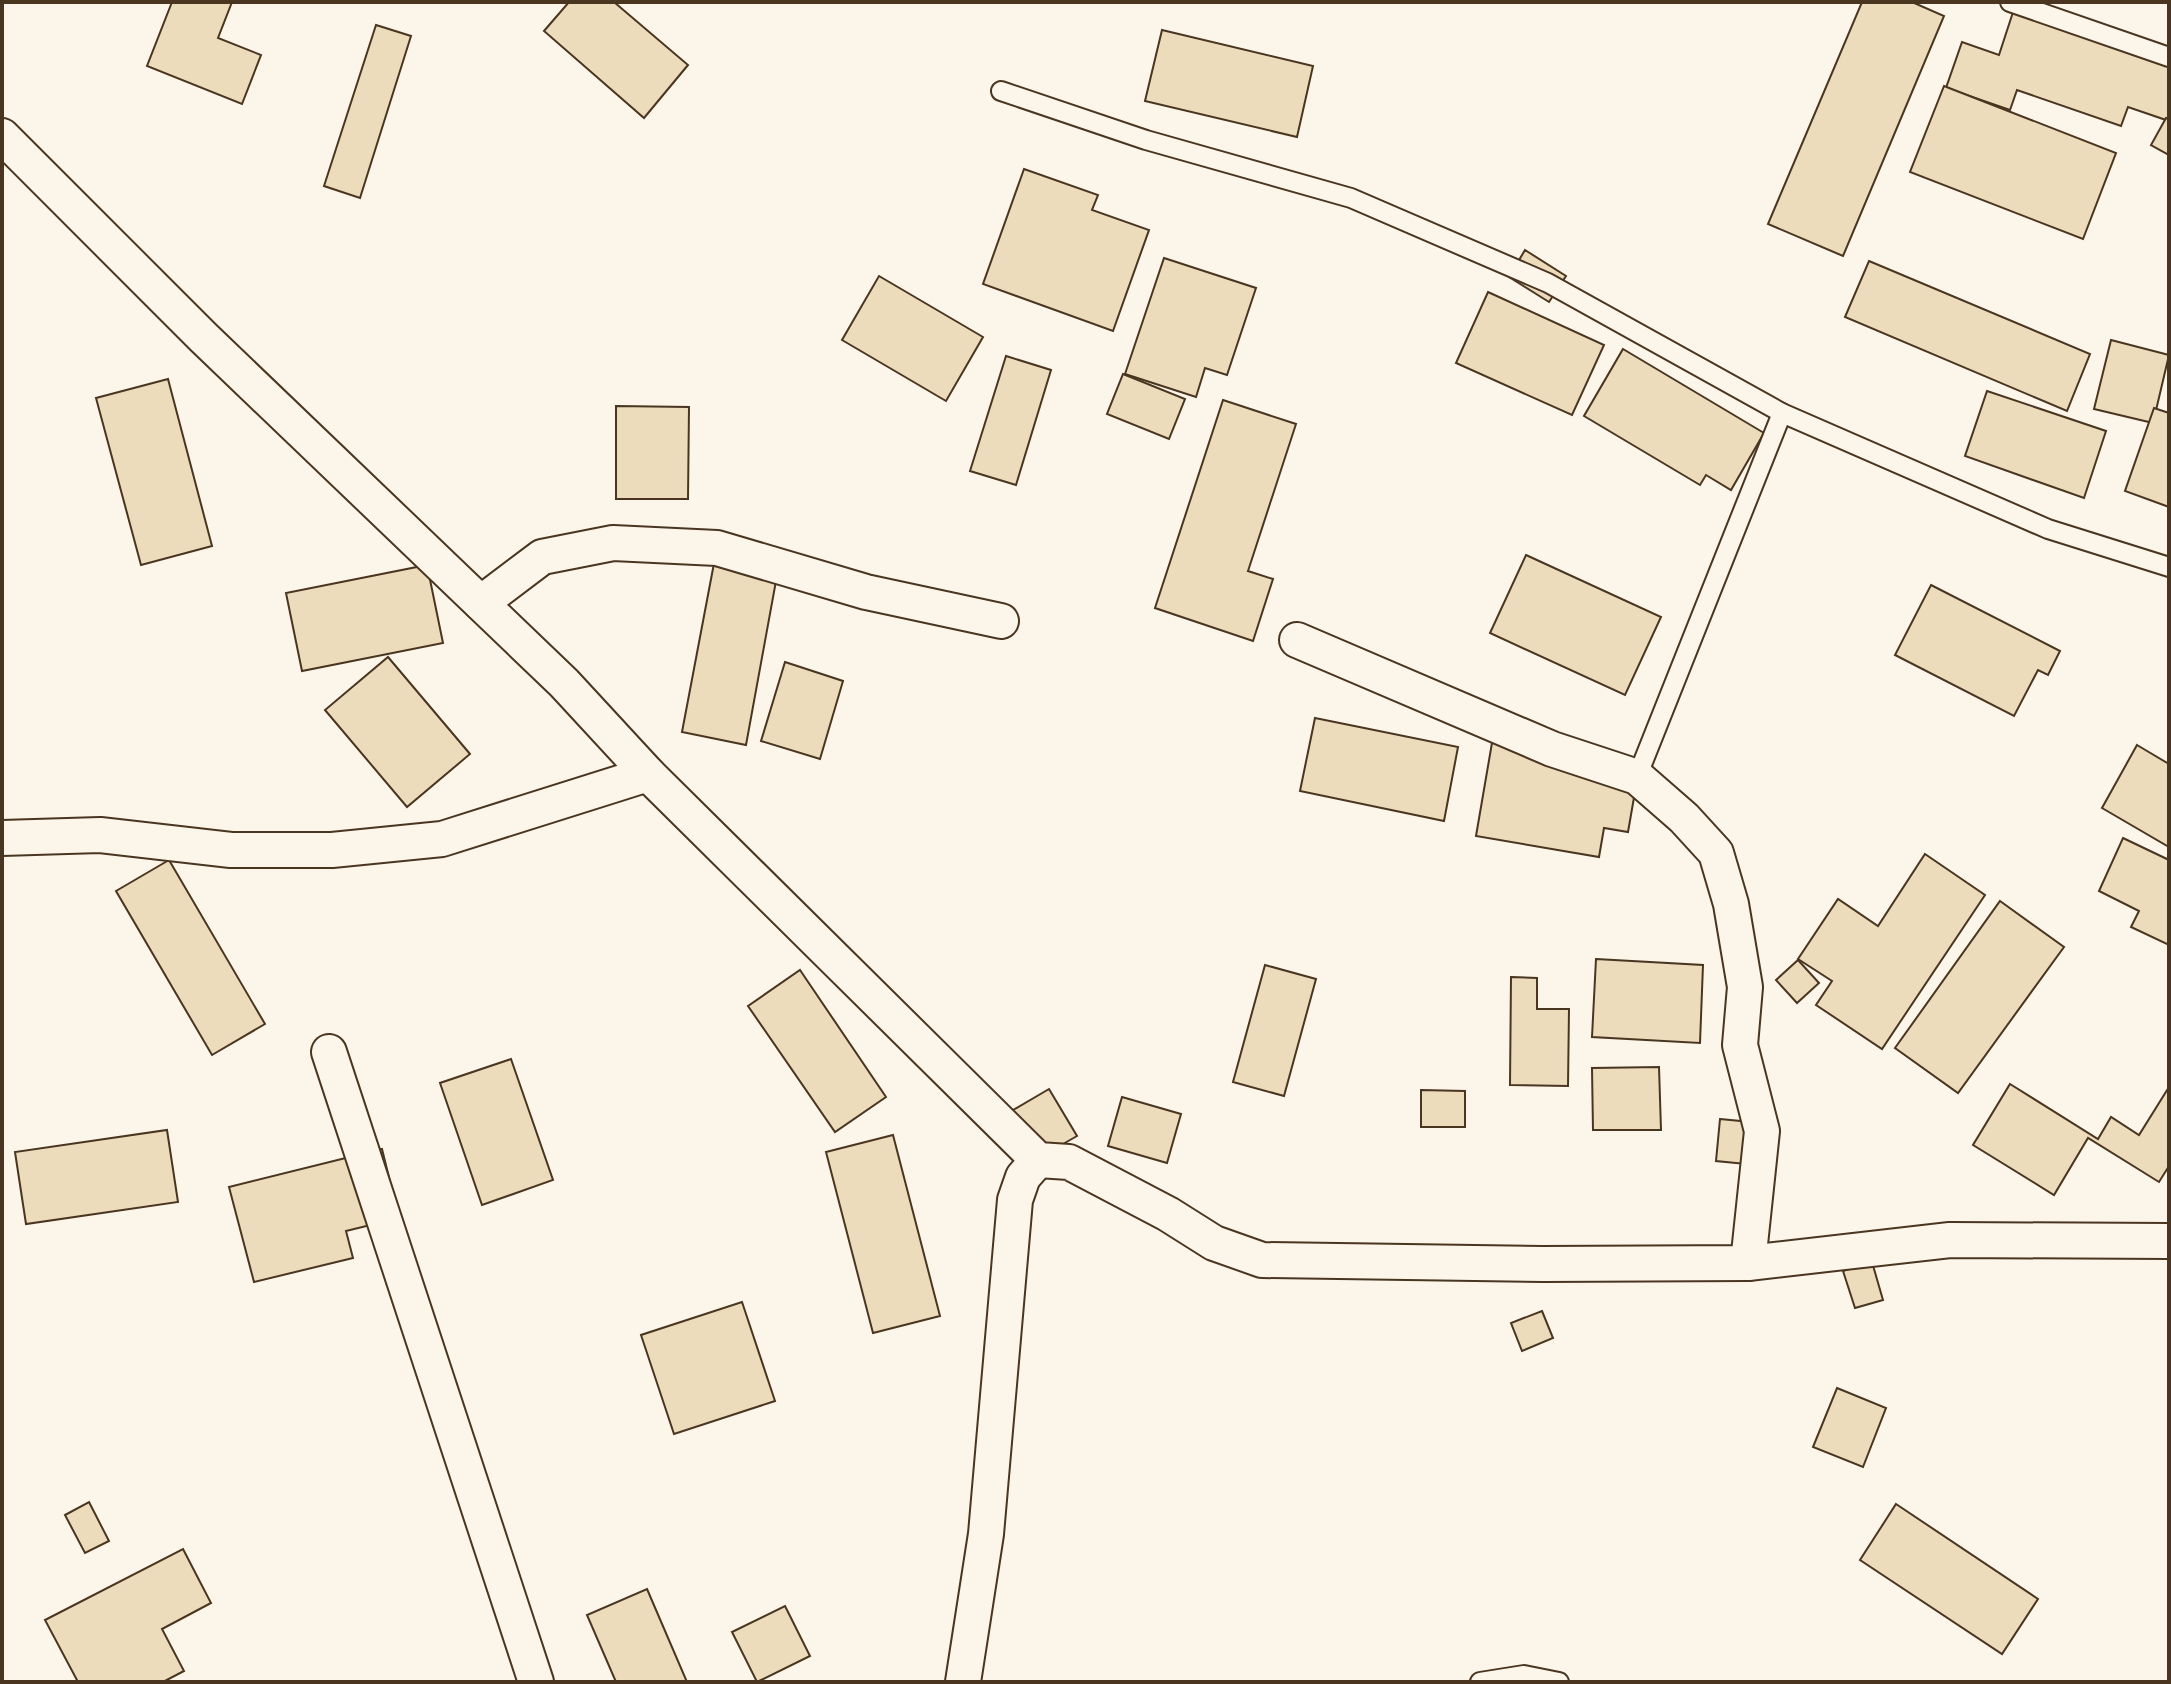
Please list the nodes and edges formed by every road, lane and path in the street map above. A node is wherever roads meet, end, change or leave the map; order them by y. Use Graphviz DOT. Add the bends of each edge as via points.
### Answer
graph roads {
  1 [pos="2010,2"];
  2 [pos="2169,57"];
  3 [pos="1001,91"];
  4 [pos="2,136"];
  5 [pos="1782,413"];
  6 [pos="2169,567"];
  7 [pos="481,603"];
  8 [pos="1001,621"];
  9 [pos="1297,640"];
  10 [pos="648,774"];
  11 [pos="1637,777"];
  12 [pos="2,838"];
  13 [pos="329,1052"];
  14 [pos="1038,1160"];
  15 [pos="2169,1241"];
  16 [pos="1748,1263"];
  17 [pos="536,1682"];
  18 [pos="963,1682"];
  19 [pos="1480,1682"];
  20 [pos="1559,1682"];
  1 -- 2 [label="lane"];
  3 -- 5 [label="lane" via="1146,140 1351,198 1548,283"];
  4 -- 7 [label="street"];
  5 -- 6 [label="lane" via="2048,529"];
  5 -- 11 [label="lane"];
  7 -- 8 [label="street" via="542,557 613,543 717,548 866,592"];
  7 -- 10 [label="street"];
  9 -- 11 [label="street" via="1552,749"];
  10 -- 12 [label="street" via="442,839 332,850 231,850 100,835"];
  10 -- 14 [label="street"];
  11 -- 16 [label="street" via="1716,853 1731,904 1745,987 1740,1045 1762,1131"];
  13 -- 17 [label="street"];
  14 -- 16 [label="street" via="1069,1162 1214,1243 1262,1260"];
  14 -- 18 [label="street" via="1023,1177 1015,1200 986,1534"];
  15 -- 16 [label="street" via="1950,1240"];
  19 -- 20 [label="lane" via="1524,1675"];
}
